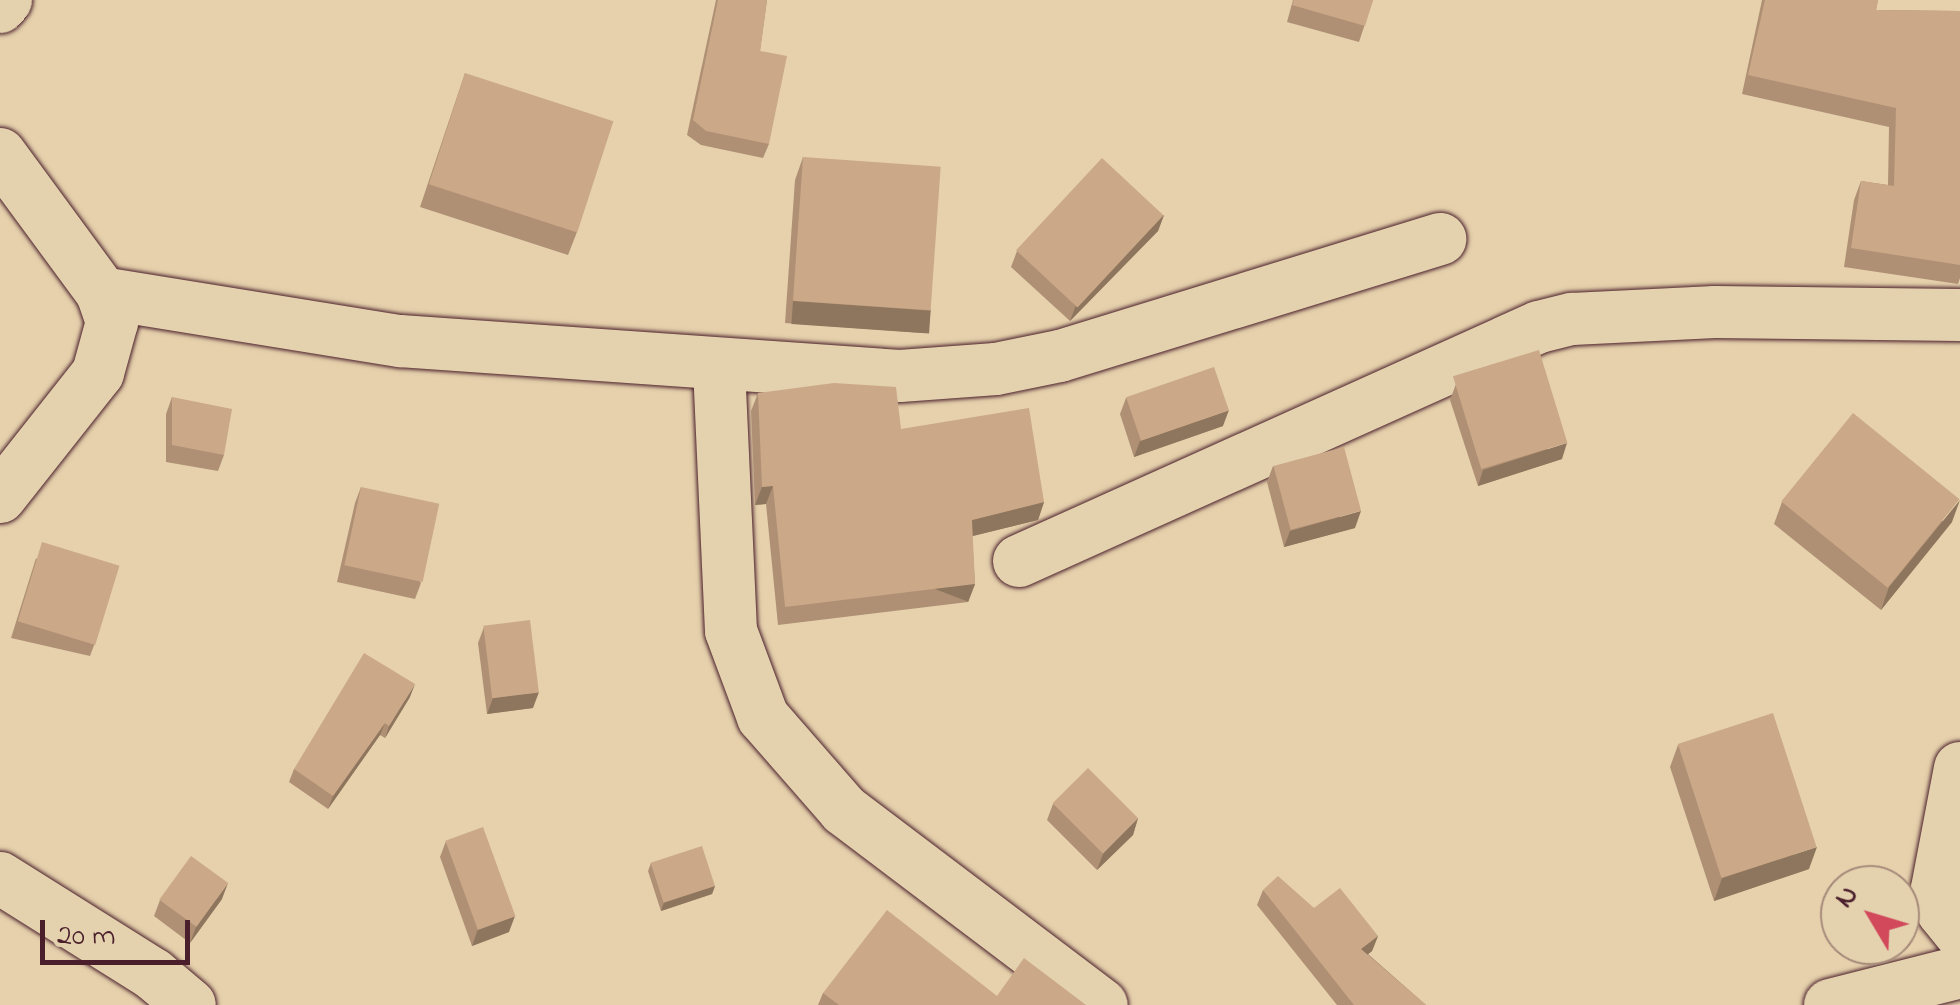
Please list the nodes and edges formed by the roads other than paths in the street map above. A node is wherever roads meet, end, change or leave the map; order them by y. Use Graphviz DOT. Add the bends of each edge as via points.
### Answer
graph roads {
  1 [pos="6,0"];
  2 [pos="0,6"];
  3 [pos="0,154"];
  4 [pos="1440,239"];
  5 [pos="102,293"];
  6 [pos="1960,314"];
  7 [pos="719,367"];
  8 [pos="0,497"];
  9 [pos="1019,561"];
  10 [pos="1960,768"];
  11 [pos="0,878"];
  12 [pos="1960,934"];
  13 [pos="1960,972"];
  14 [pos="190,1005"];
  15 [pos="1102,1005"];
  16 [pos="1830,1005"];
  1 -- 2 [label="street"];
  3 -- 5 [label="street"];
  4 -- 7 [label="street" via="996,370 900,376"];
  5 -- 7 [label="street" via="400,341"];
  5 -- 8 [label="street" via="112,322 98,373"];
  6 -- 9 [label="street" via="1716,312 1572,319 1540,327"];
  7 -- 15 [label="street" via="731,631 763,717 844,810"];
  10 -- 12 [label="street" via="1937,889 1943,912"];
  11 -- 14 [label="street" via="153,974"];
  13 -- 16 [label="street"];
}
